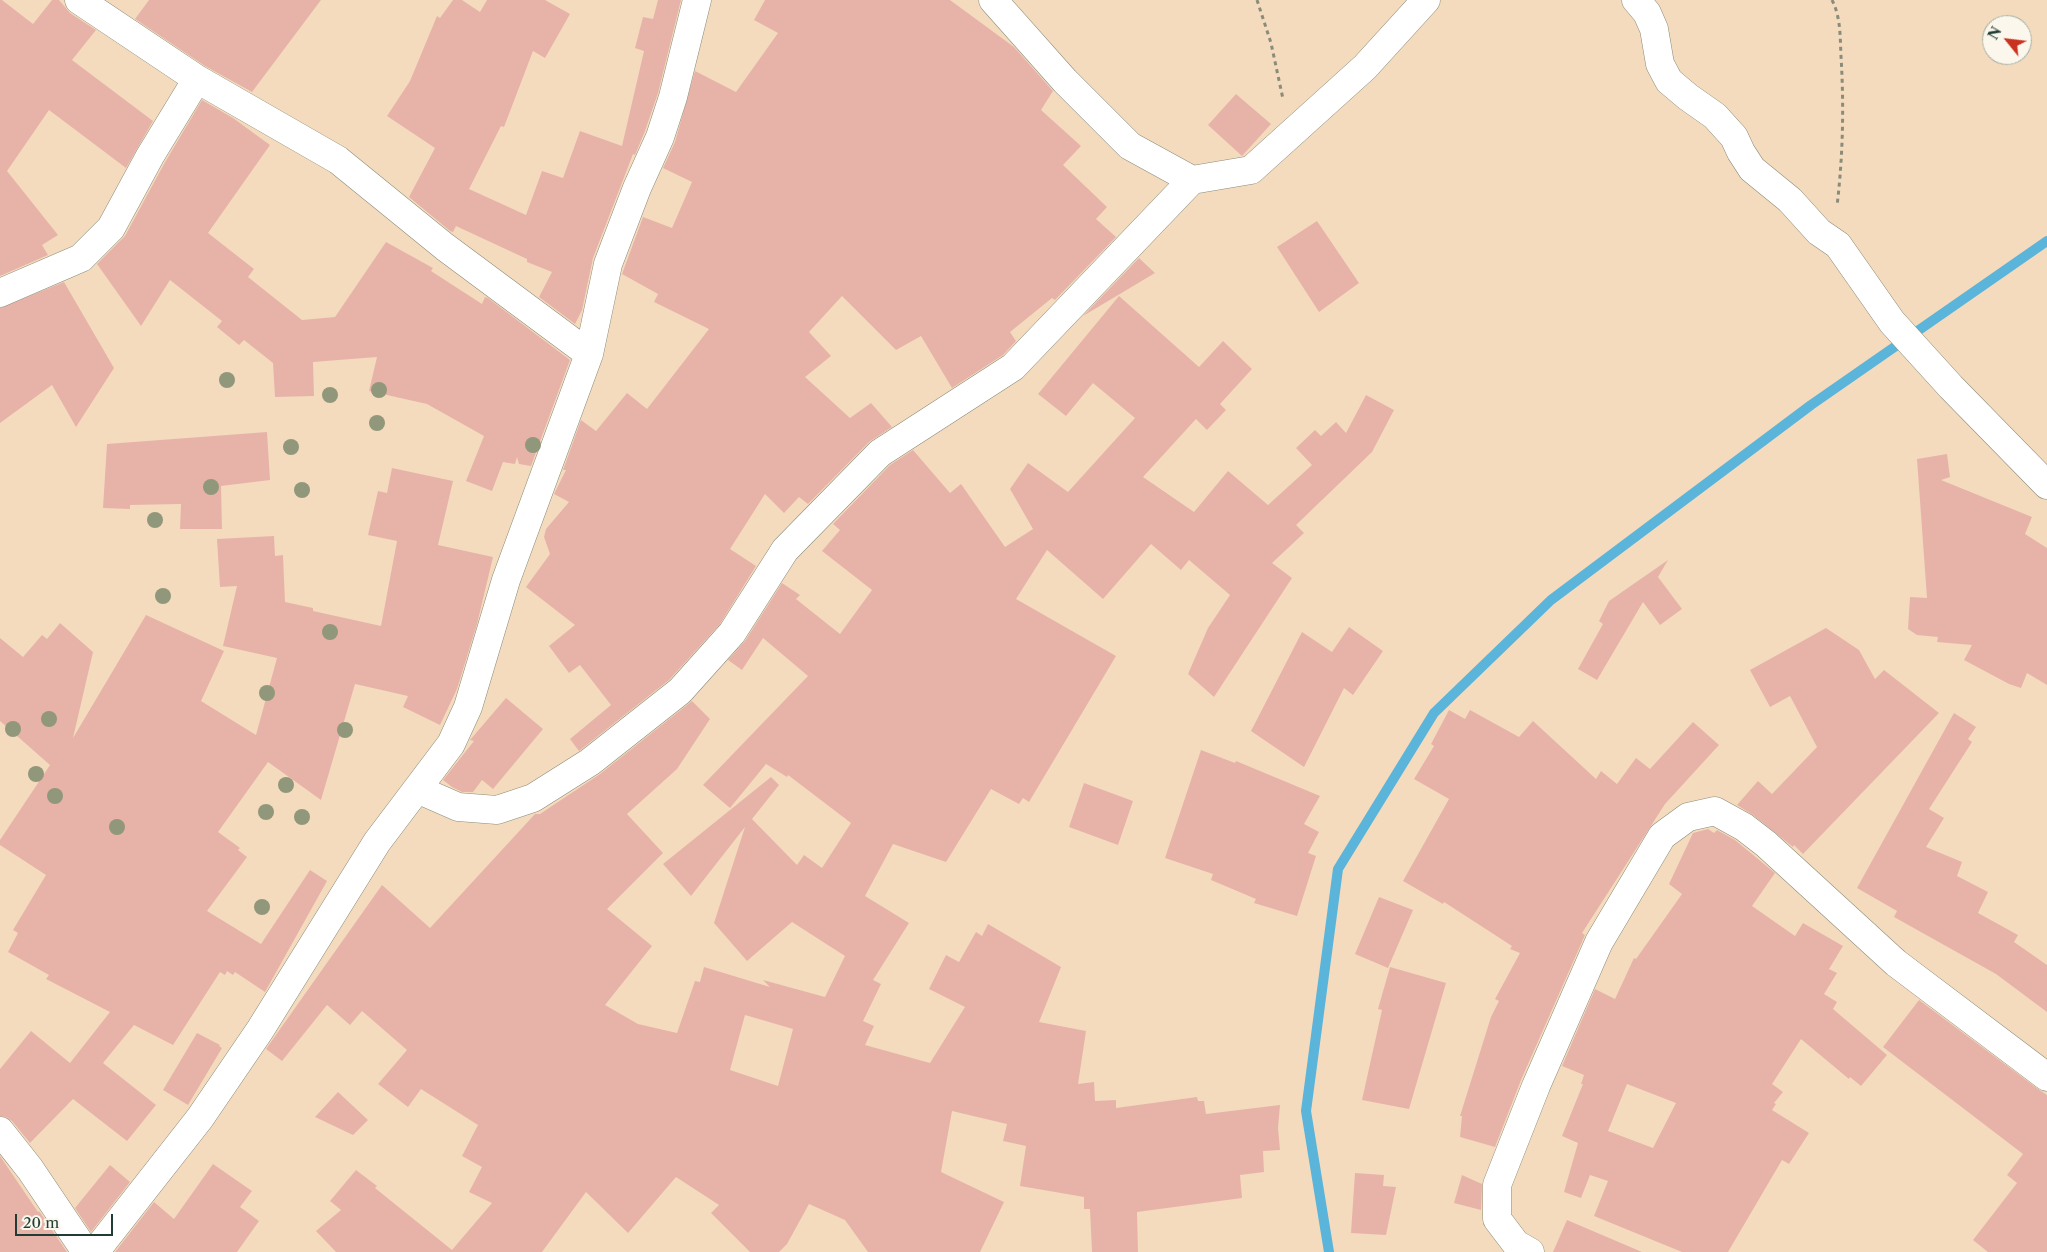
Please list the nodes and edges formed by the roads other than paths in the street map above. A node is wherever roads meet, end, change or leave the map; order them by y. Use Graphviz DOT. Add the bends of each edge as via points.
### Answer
graph roads {
  1 [pos="79,0"];
  2 [pos="697,0"];
  3 [pos="992,0"];
  4 [pos="1426,0"];
  5 [pos="1636,0"];
  6 [pos="197,79"];
  7 [pos="1192,180"];
  8 [pos="0,293"];
  9 [pos="588,354"];
  10 [pos="2047,485"];
  11 [pos="418,789"];
  12 [pos="2047,1077"];
  13 [pos="0,1131"];
  14 [pos="86,1252"];
  15 [pos="95,1252"];
  16 [pos="1530,1252"];
  1 -- 6 [label="street"];
  2 -- 9 [label="street" via="660,137 608,264"];
  3 -- 7 [label="street" via="1065,82 1130,146"];
  4 -- 7 [label="street" via="1365,68 1252,170"];
  5 -- 10 [label="street" via="1654,29 1660,64 1669,81 1716,116 1734,137 1752,169 1776,187 1819,232 1838,245 1892,322"];
  6 -- 8 [label="street" via="111,228 81,258"];
  6 -- 9 [label="street" via="338,160 446,247"];
  7 -- 11 [label="street" via="1013,367 880,454 785,550 732,633 680,691 597,756 533,798 497,810 458,807"];
  9 -- 11 [label="street" via="506,580 468,707 451,744"];
  11 -- 15 [label="street" via="377,842 260,1030 200,1118"];
  12 -- 16 [label="street" via="1896,963 1744,827 1715,812 1688,817 1662,836 1599,942 1536,1086 1497,1186 1497,1219 1516,1244"];
  13 -- 14 [label="street"];
}
